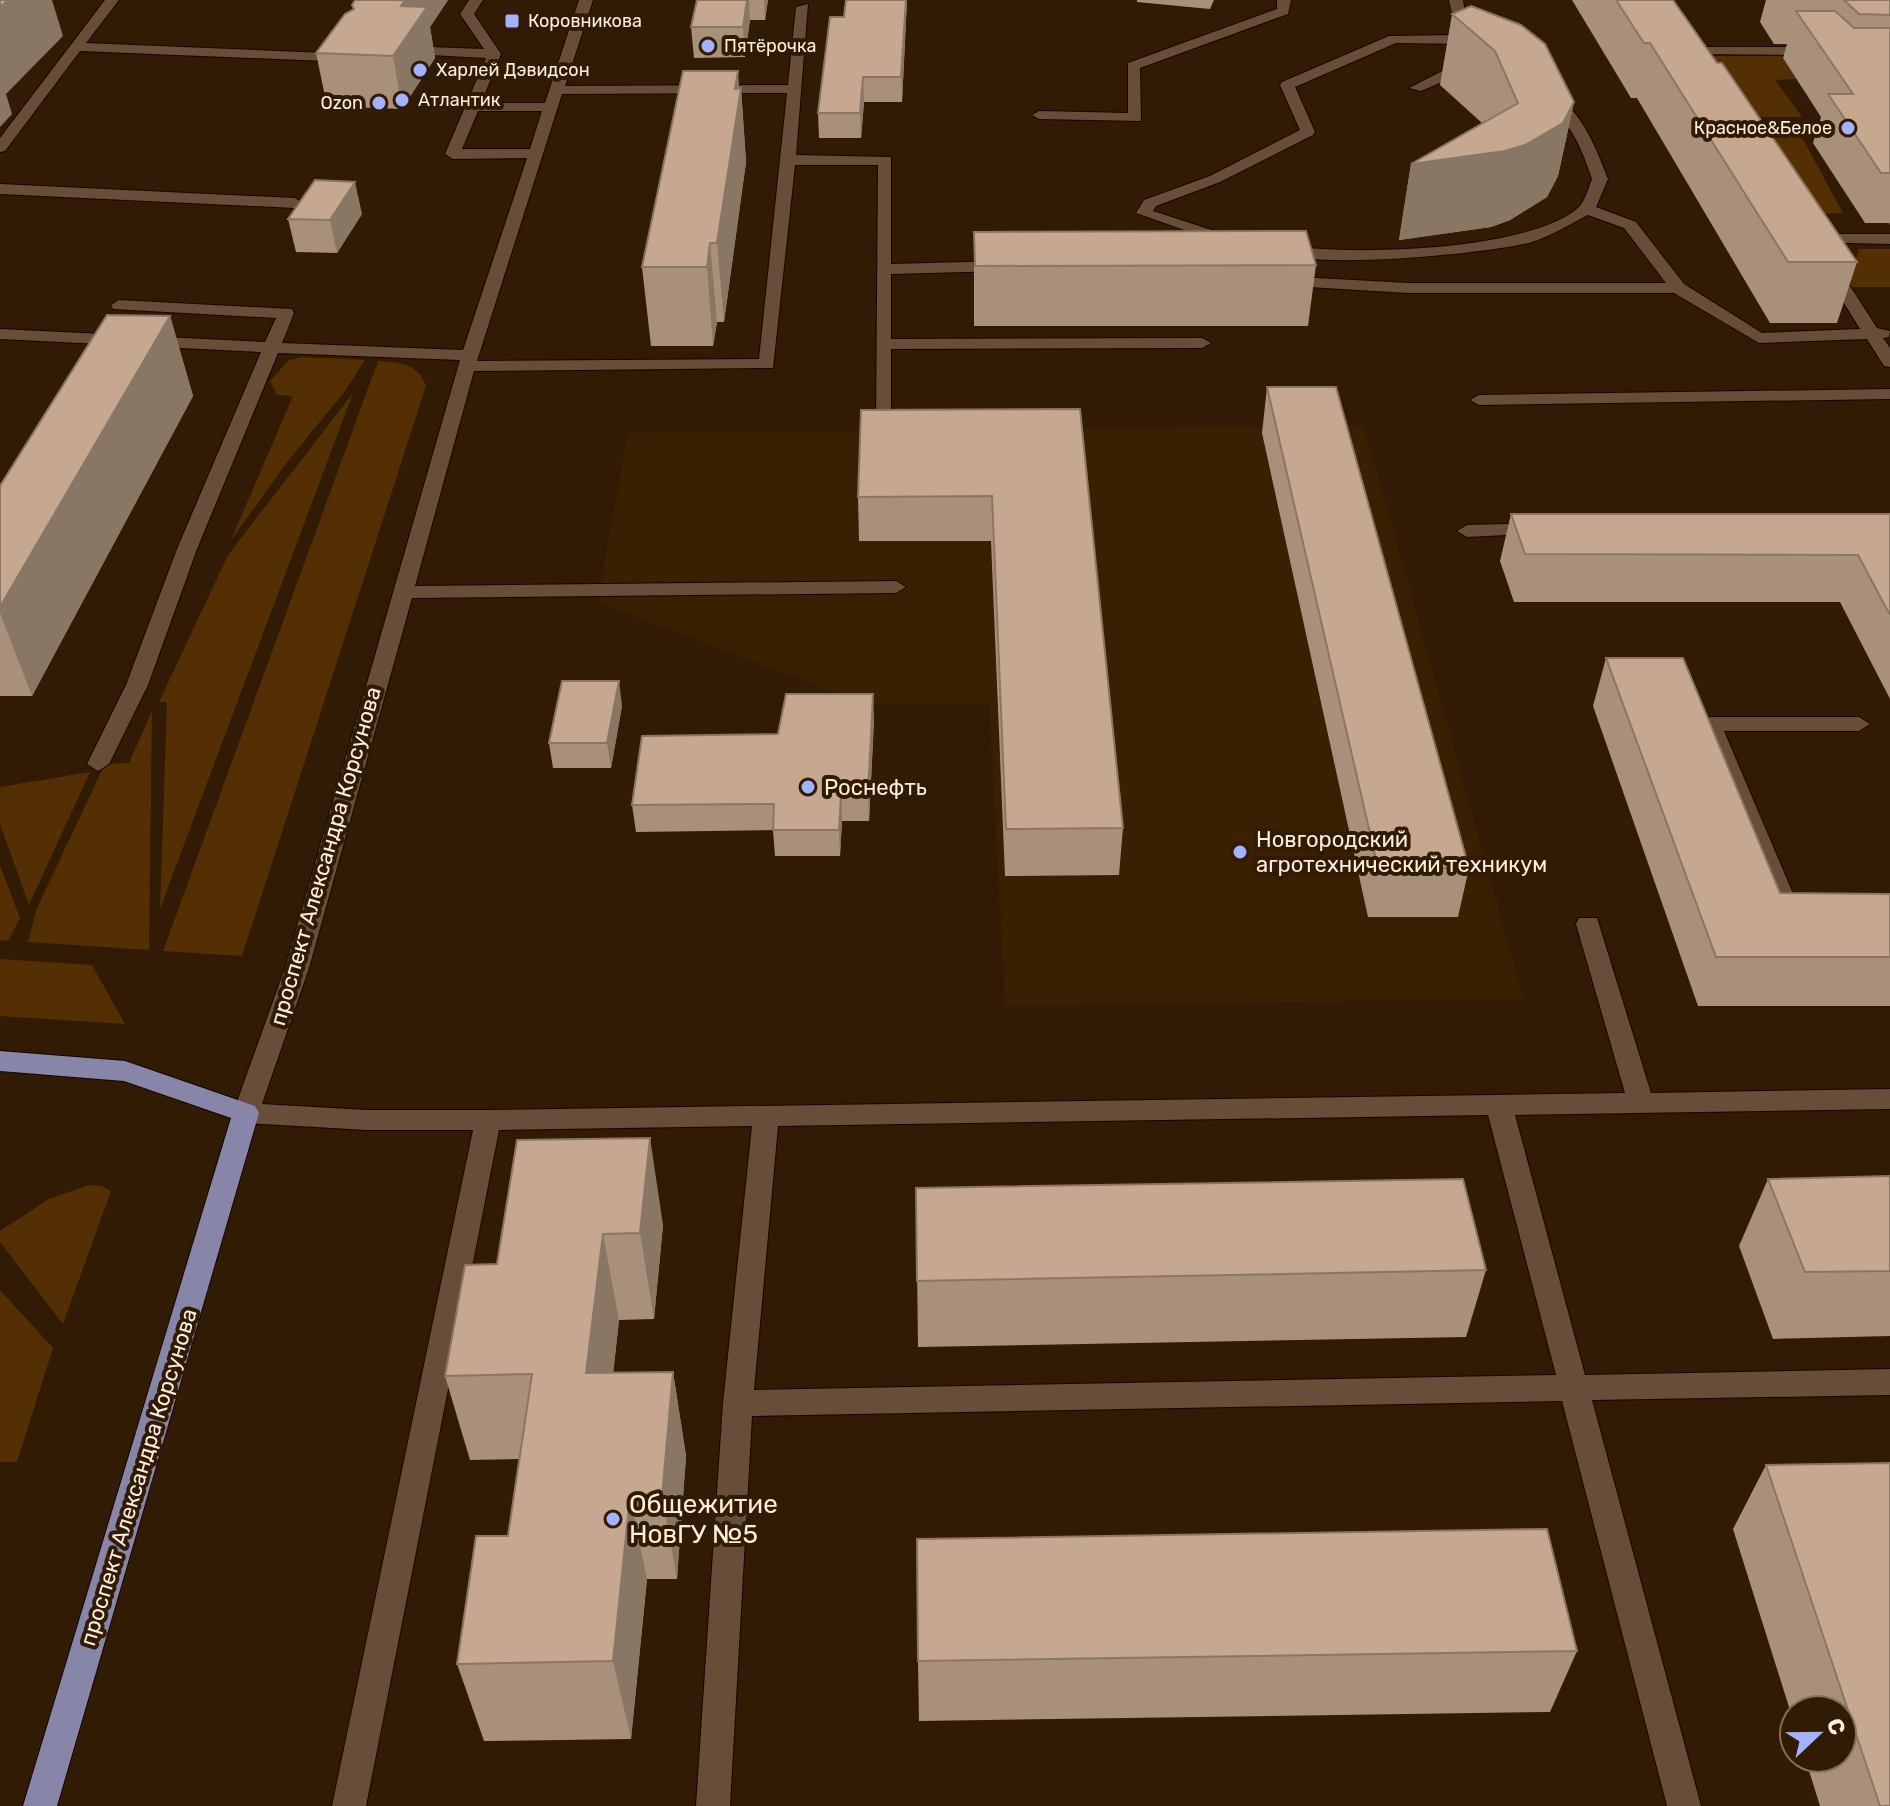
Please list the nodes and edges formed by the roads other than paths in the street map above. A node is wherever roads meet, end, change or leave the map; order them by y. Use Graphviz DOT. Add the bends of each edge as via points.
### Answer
graph roads {
  1 [pos="112,0"];
  2 [pos="476,0"];
  3 [pos="586,0"];
  4 [pos="1284,0"];
  5 [pos="1456,0"];
  6 [pos="803,7"];
  7 [pos="1465,39"];
  8 [pos="76,47"];
  9 [pos="429,51"];
  10 [pos="494,54"];
  11 [pos="354,59"];
  12 [pos="1833,60"];
  13 [pos="1707,73"];
  14 [pos="1416,88"];
  15 [pos="794,89"];
  16 [pos="555,90"];
  17 [pos="1533,94"];
  18 [pos="472,107"];
  19 [pos="549,107"];
  20 [pos="1039,115"];
  21 [pos="0,148"];
  22 [pos="533,153"];
  23 [pos="787,160"];
  24 [pos="0,189"];
  25 [pos="295,203"];
  26 [pos="1587,209"];
  27 [pos="1890,239"];
  28 [pos="1023,267"];
  29 [pos="883,269"];
  30 [pos="1256,279"];
  31 [pos="1678,288"];
  32 [pos="119,305"];
  33 [pos="1870,333"];
  34 [pos="1890,333"];
  35 [pos="0,334"];
  36 [pos="1202,343"];
  37 [pos="883,344"];
  38 [pos="274,349"];
  39 [pos="469,360"];
  40 [pos="1890,362"];
  41 [pos="1890,394"];
  42 [pos="1479,400"];
  43 [pos="882,423"];
  44 [pos="1561,529"];
  45 [pos="1467,531"];
  46 [pos="896,587"];
  47 [pos="401,592"];
  48 [pos="1859,724"];
  49 [pos="98,764"];
  50 [pos="1830,904"];
  51 [pos="1588,924"];
  52 [pos="0,1061"];
  53 [pos="1890,1099"];
  54 [pos="1641,1103"];
  55 [pos="1499,1105"];
  56 [pos="246,1113"];
  57 [pos="766,1115"];
  58 [pos="488,1120"];
  59 [pos="1890,1382"];
  60 [pos="1573,1389"];
  61 [pos="738,1403"];
  62 [pos="40,1806"];
  63 [pos="349,1806"];
  64 [pos="713,1806"];
  65 [pos="1684,1806"];
  1 -- 8 [label="street"];
  2 -- 10 [label="street" via="467,14"];
  3 -- 16 [label="street, проспект Александра Корсунова"];
  4 -- 20 [label="street" via="1283,11 1133,66 1136,118"];
  5 -- 7 [label="street"];
  6 -- 15 [label="street"];
  7 -- 14 [label="street" via="1472,68"];
  7 -- 26 [label="street" via="1394,39 1287,85 1308,132 1215,179 1150,203 1144,213 1227,240 1308,254 1475,248 1529,238"];
  8 -- 11 [label="street"];
  8 -- 21 [label="street"];
  9 -- 10 [label="street"];
  10 -- 18 [label="street"];
  12 -- 13 [label="street" via="1827,51 1690,46"];
  15 -- 16 [label="street"];
  15 -- 23 [label="street"];
  16 -- 19 [label="street, проспект Александра Корсунова"];
  17 -- 26 [label="street" via="1561,105 1585,140 1600,179"];
  18 -- 19 [label="street"];
  18 -- 22 [label="street" via="453,154"];
  19 -- 22 [label="street, проспект Александра Корсунова"];
  22 -- 39 [label="street, проспект Александра Корсунова"];
  23 -- 29 [label="street" via="886,160"];
  23 -- 39 [label="street" via="767,364"];
  24 -- 25 [label="street"];
  26 -- 31 [label="street" via="1630,225"];
  27 -- 33 [label="street" via="1808,232"];
  28 -- 29 [label="street"];
  29 -- 37 [label="street"];
  30 -- 31 [label="street" via="1408,288"];
  31 -- 33 [label="street" via="1759,338"];
  32 -- 38 [label="street" via="286,313"];
  33 -- 34 [label="street"];
  33 -- 40 [label="street"];
  35 -- 38 [label="street"];
  36 -- 37 [label="street"];
  37 -- 43 [label="street"];
  38 -- 39 [label="street"];
  38 -- 49 [label="street" via="187,549 137,685"];
  39 -- 47 [label="street, проспект Александра Корсунова"];
  41 -- 42 [label="street"];
  44 -- 45 [label="street"];
  46 -- 47 [label="street"];
  47 -- 56 [label="street, проспект Александра Корсунова" via="297,968"];
  48 -- 50 [label="street" via="1710,724 1786,904"];
  51 -- 54 [label="street"];
  52 -- 56 [label="main road" via="125,1071"];
  53 -- 54 [label="street"];
  54 -- 55 [label="street"];
  55 -- 57 [label="street"];
  55 -- 60 [label="street"];
  56 -- 58 [label="street"];
  56 -- 62 [label="main road, проспект Александра Корсунова"];
  57 -- 58 [label="street"];
  57 -- 61 [label="street"];
  58 -- 63 [label="street"];
  59 -- 60 [label="street"];
  60 -- 61 [label="street"];
  60 -- 65 [label="street"];
  61 -- 64 [label="street"];
}
